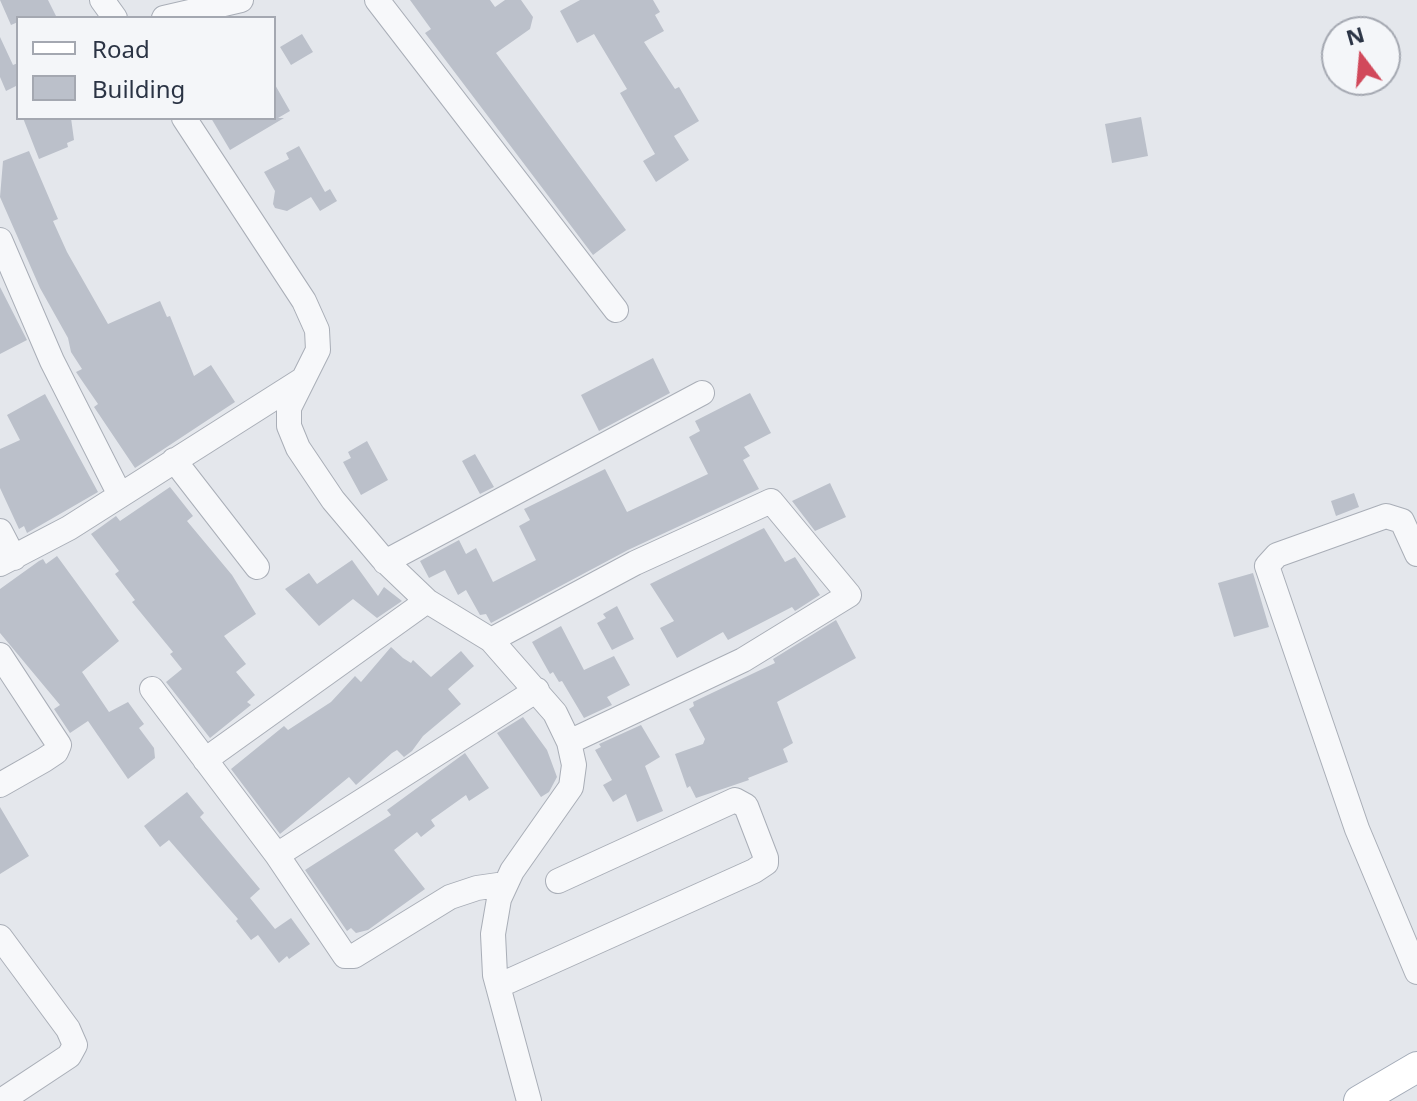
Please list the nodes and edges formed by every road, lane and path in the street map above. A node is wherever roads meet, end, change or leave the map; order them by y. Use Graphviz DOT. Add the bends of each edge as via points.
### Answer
graph roads {
  1 [pos="241,0"];
  2 [pos="377,0"];
  3 [pos="173,16"];
  4 [pos="185,120"];
  5 [pos="0,240"];
  6 [pos="616,310"];
  7 [pos="303,380"];
  8 [pos="702,393"];
  9 [pos="174,460"];
  10 [pos="120,495"];
  11 [pos="0,531"];
  12 [pos="1417,554"];
  13 [pos="7,561"];
  14 [pos="385,562"];
  15 [pos="257,567"];
  16 [pos="427,601"];
  17 [pos="491,640"];
  18 [pos="0,655"];
  19 [pos="152,689"];
  20 [pos="537,690"];
  21 [pos="569,742"];
  22 [pos="205,760"];
  23 [pos="0,785"];
  24 [pos="277,855"];
  25 [pos="558,881"];
  26 [pos="505,884"];
  27 [pos="0,937"];
  28 [pos="1417,972"];
  29 [pos="498,986"];
  30 [pos="1417,1067"];
  31 [pos="1,1101"];
  32 [pos="529,1101"];
  33 [pos="1359,1101"];
  1 -- 3 [label="street"];
  2 -- 6 [label="street"];
  4 -- 7 [label="street" via="311,315 318,350"];
  5 -- 10 [label="street" via="52,361"];
  7 -- 9 [label="street"];
  7 -- 14 [label="street" via="289,408 291,433 333,500"];
  8 -- 14 [label="street"];
  9 -- 10 [label="street"];
  9 -- 15 [label="street"];
  10 -- 13 [label="street"];
  11 -- 13 [label="street"];
  12 -- 28 [label="street" via="1402,521 1386,516 1277,555 1267,566 1357,829"];
  14 -- 16 [label="street"];
  16 -- 17 [label="street"];
  16 -- 22 [label="street"];
  17 -- 20 [label="street"];
  17 -- 21 [label="street" via="635,563 771,501 849,595 743,660"];
  18 -- 23 [label="street" via="59,745"];
  19 -- 22 [label="street"];
  20 -- 21 [label="street"];
  20 -- 24 [label="street"];
  21 -- 26 [label="street" via="571,787"];
  22 -- 24 [label="street"];
  24 -- 26 [label="street" via="340,952 349,957 450,897"];
  25 -- 29 [label="street" via="735,800 746,806 766,858 754,871"];
  26 -- 29 [label="street" via="493,934"];
  27 -- 31 [label="street" via="75,1045 69,1056"];
  29 -- 32 [label="street"];
  30 -- 33 [label="main road"];
}
